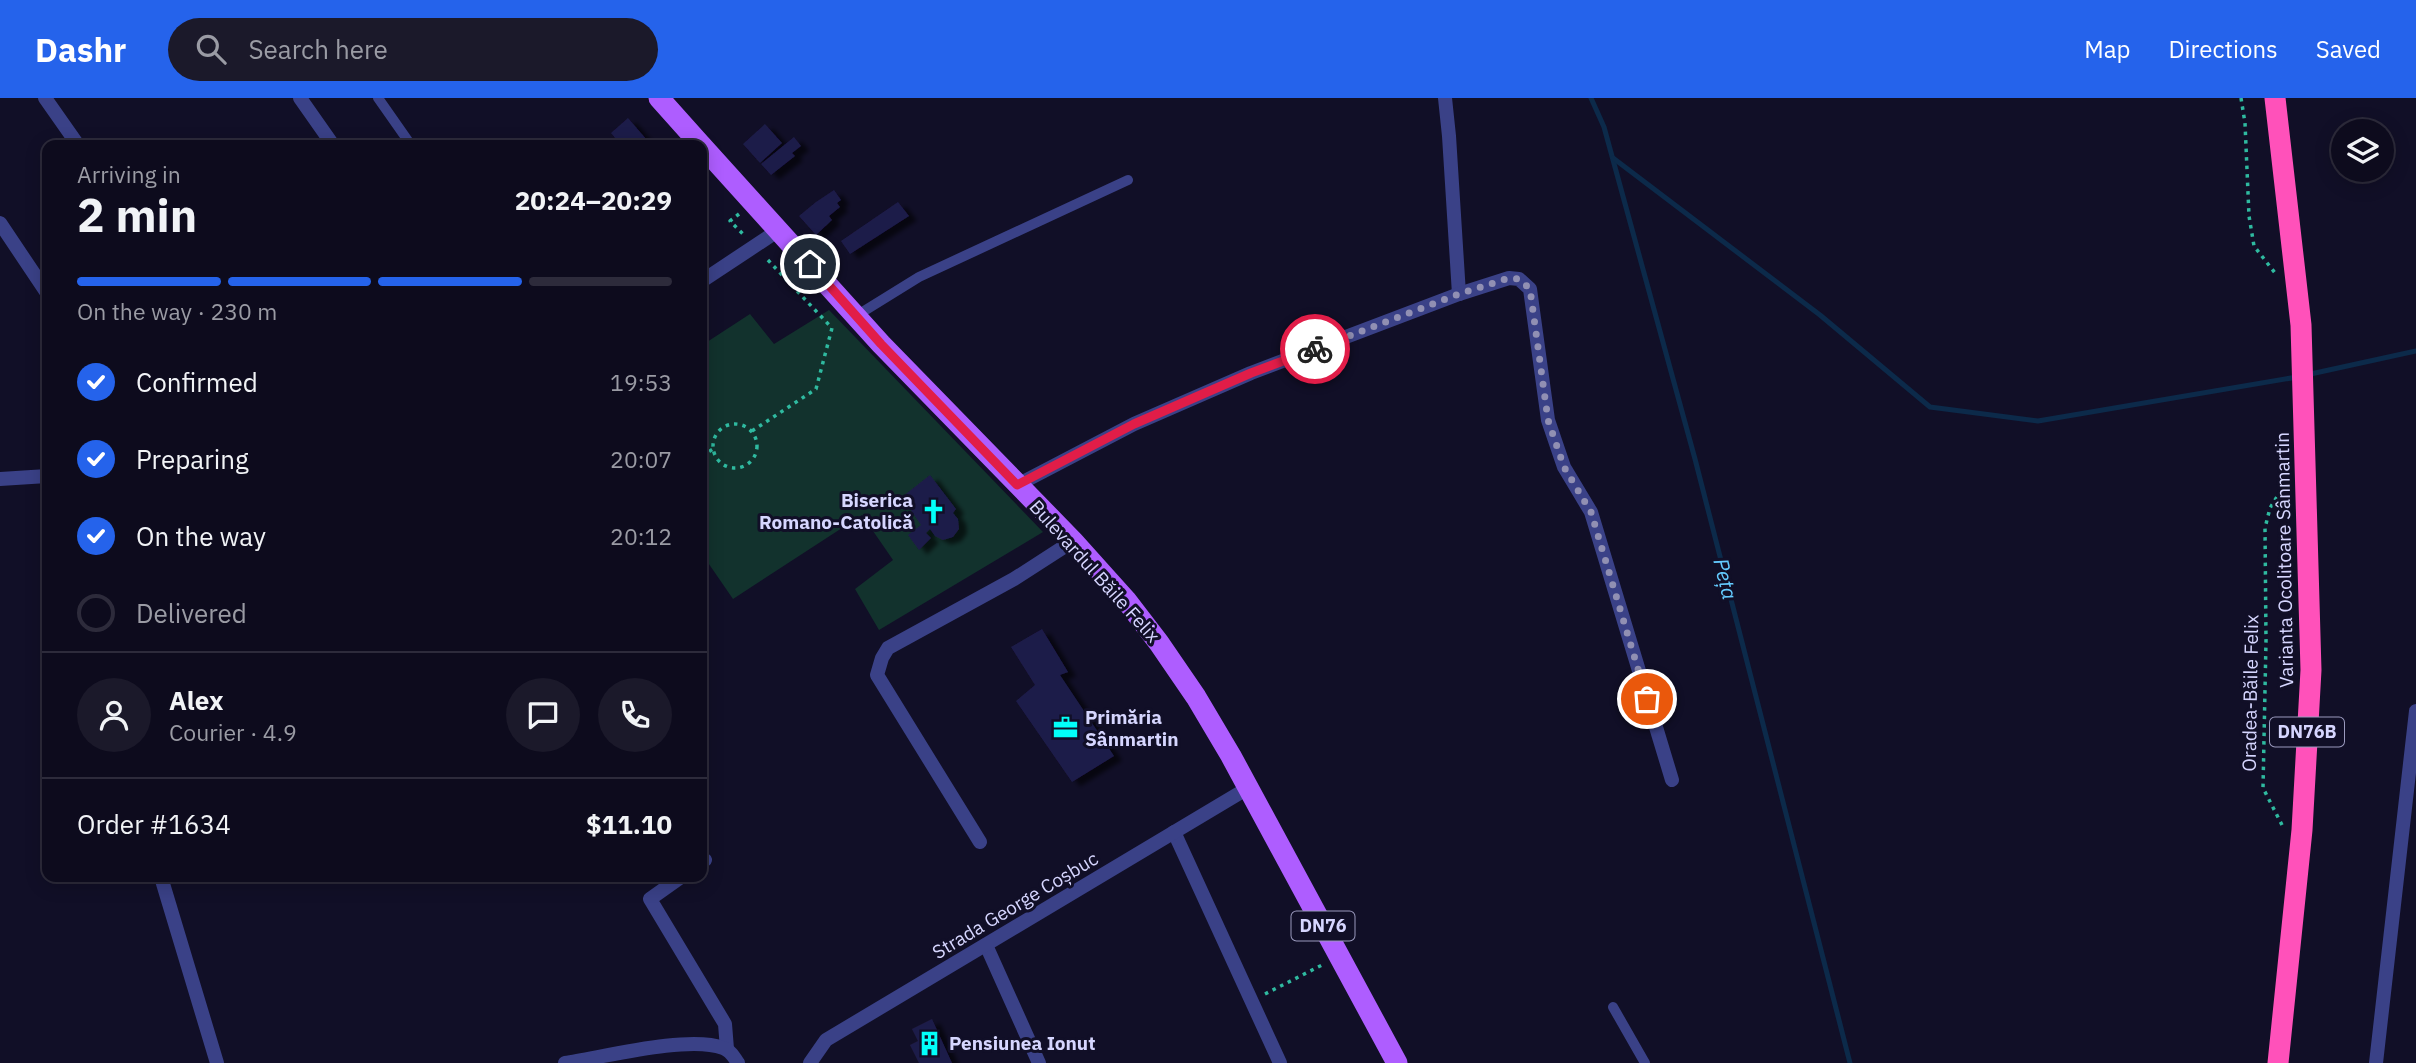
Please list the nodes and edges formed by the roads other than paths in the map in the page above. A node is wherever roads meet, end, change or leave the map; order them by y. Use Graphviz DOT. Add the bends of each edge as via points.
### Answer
graph roads {
  1 [pos="45,98"];
  2 [pos="300,98"];
  3 [pos="378,98"];
  4 [pos="659,98"];
  5 [pos="1445,98"];
  6 [pos="2275,98"];
  7 [pos="74,140"];
  8 [pos="329,140"];
  9 [pos="407,140"];
  10 [pos="696,140"];
  11 [pos="707,152"];
  12 [pos="1128,180"];
  13 [pos="0,223"];
  14 [pos="779,230"];
  15 [pos="707,278"];
  16 [pos="42,286"];
  17 [pos="1459,294"];
  18 [pos="856,316"];
  19 [pos="42,476"];
  20 [pos="0,479"];
  21 [pos="1017,485"];
  22 [pos="1073,541"];
  23 [pos="2416,711"];
  24 [pos="1672,780"];
  25 [pos="1248,788"];
  26 [pos="1174,832"];
  27 [pos="980,842"];
  28 [pos="163,882"];
  29 [pos="674,882"];
  30 [pos="986,945"];
  31 [pos="1613,1007"];
  32 [pos="727,1049"];
  33 [pos="217,1063"];
  34 [pos="565,1063"];
  35 [pos="738,1063"];
  36 [pos="810,1063"];
  37 [pos="1039,1063"];
  38 [pos="1280,1063"];
  39 [pos="1397,1063"];
  40 [pos="1645,1063"];
  41 [pos="2278,1063"];
  42 [pos="2376,1063"];
  1 -- 7 [label="street"];
  2 -- 8 [label="street"];
  3 -- 9 [label="lane"];
  4 -- 10 [label="main road, Bulevardul Băile Felix / DN76"];
  5 -- 17 [label="street"];
  6 -- 41 [label="highway, Varianta Ocolitoare Sânmartin / DN76B" via="2301,325 2311,670 2302,830"];
  11 -- 14 [label="main road, Bulevardul Băile Felix / DN76"];
  12 -- 18 [label="lane" via="919,277"];
  13 -- 16 [label="street"];
  14 -- 15 [label="street"];
  14 -- 18 [label="main road, Bulevardul Băile Felix / DN76"];
  17 -- 21 [label="street" via="1251,373 1134,424"];
  17 -- 24 [label="street" via="1509,278 1519,279 1530,289 1548,420 1564,467 1591,512"];
  18 -- 21 [label="main road, Bulevardul Băile Felix / DN76"];
  19 -- 20 [label="street"];
  21 -- 22 [label="main road, Bulevardul Băile Felix / DN76"];
  22 -- 25 [label="main road, Bulevardul Băile Felix / DN76" via="1159,643"];
  22 -- 27 [label="street" via="888,648 882,658 877,675"];
  23 -- 42 [label="street"];
  25 -- 26 [label="street, Strada George Coșbuc"];
  25 -- 39 [label="main road, Bulevardul Băile Felix / DN76"];
  26 -- 30 [label="street, Strada George Coșbuc"];
  26 -- 38 [label="street"];
  28 -- 33 [label="street"];
  29 -- 32 [label="street" via="650,899 725,1024"];
  30 -- 36 [label="street, Strada George Coșbuc" via="826,1040"];
  30 -- 37 [label="street"];
  31 -- 40 [label="lane"];
  32 -- 34 [label="street" via="688,1043"];
  32 -- 35 [label="street"];
}
